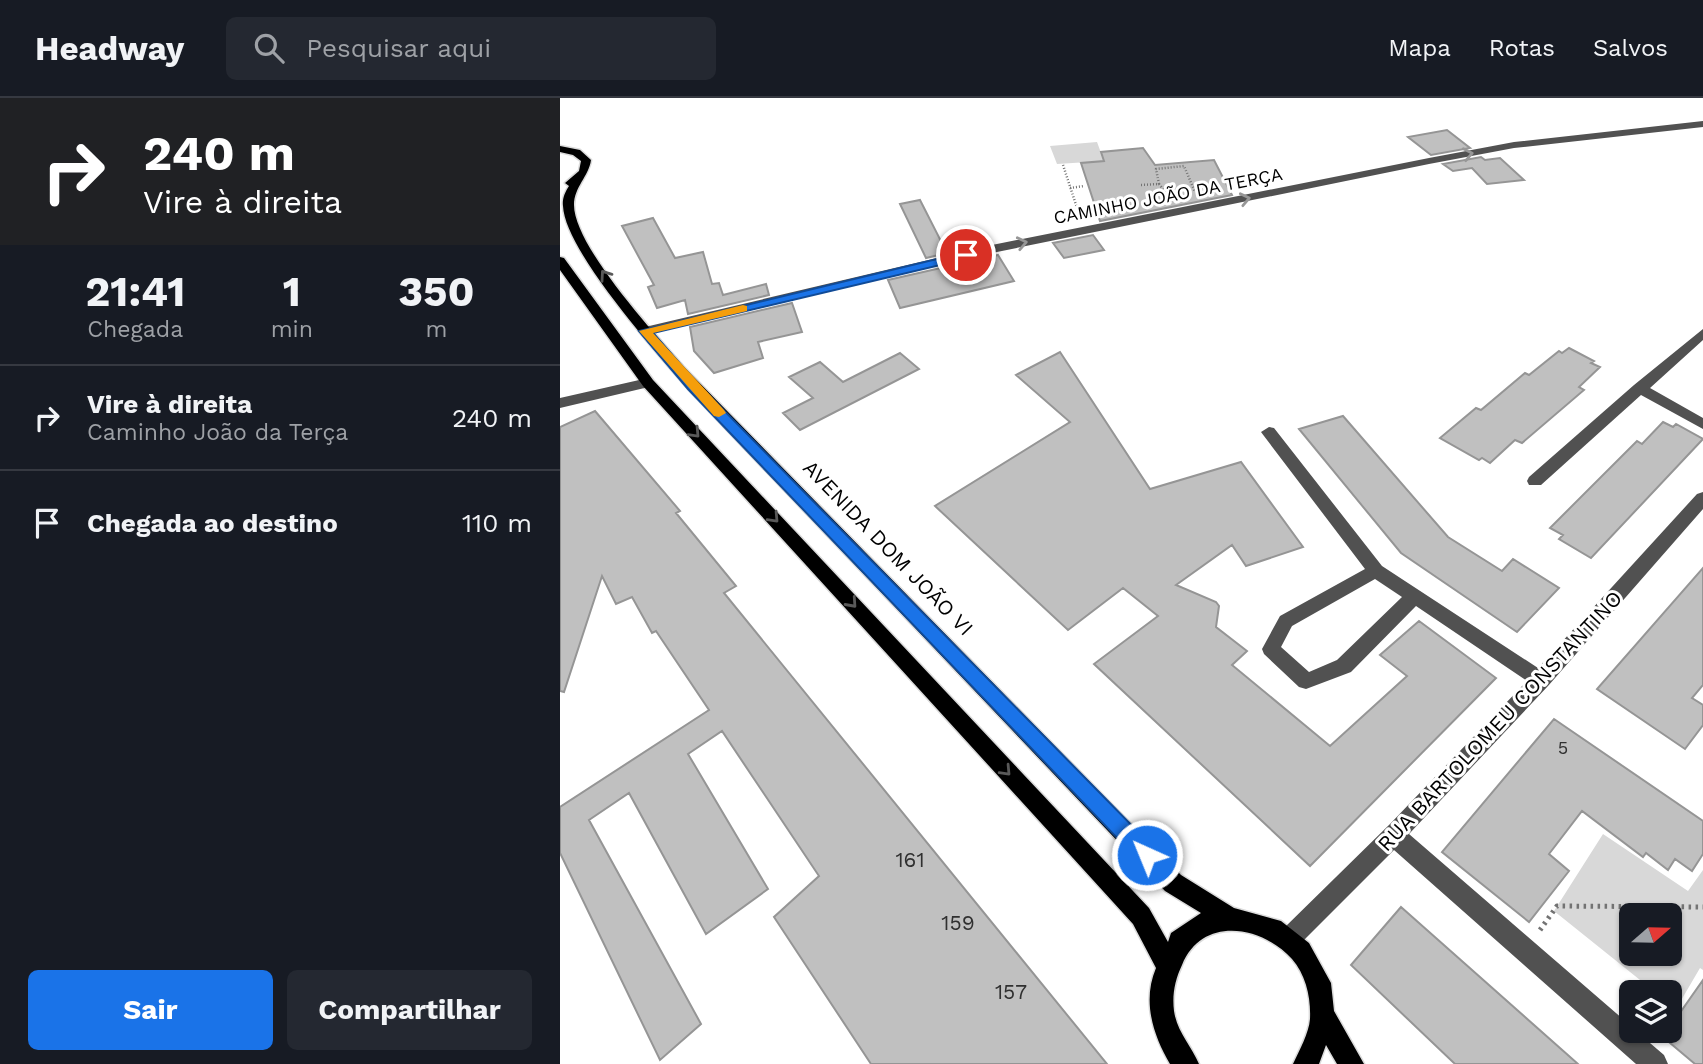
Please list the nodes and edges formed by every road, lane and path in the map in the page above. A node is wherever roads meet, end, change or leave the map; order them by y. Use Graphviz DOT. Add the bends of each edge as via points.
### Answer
graph roads {
  1 [pos="1703,124"];
  2 [pos="562,147"];
  3 [pos="1062,165"];
  4 [pos="580,176"];
  5 [pos="1159,184"];
  6 [pos="1141,185"];
  7 [pos="1084,186"];
  8 [pos="560,188"];
  9 [pos="1070,188"];
  10 [pos="1097,206"];
  11 [pos="1210,207"];
  12 [pos="1077,209"];
  13 [pos="1178,213"];
  14 [pos="1084,230"];
  15 [pos="560,261"];
  16 [pos="645,331"];
  17 [pos="1703,333"];
  18 [pos="648,383"];
  19 [pos="1639,388"];
  20 [pos="560,403"];
  21 [pos="1703,424"];
  22 [pos="1269,432"];
  23 [pos="1535,481"];
  24 [pos="1703,498"];
  25 [pos="1376,571"];
  26 [pos="1415,597"];
  27 [pos="1541,680"];
  28 [pos="1395,836"];
  29 [pos="1703,907"];
  30 [pos="1228,917"];
  31 [pos="1290,938"];
  32 [pos="1525,950"];
  33 [pos="1167,964"];
  34 [pos="1324,1018"];
  35 [pos="1186,1064"];
  36 [pos="1306,1064"];
  37 [pos="1351,1064"];
  38 [pos="1655,1064"];
  11 -- 1 [label="street, CAMINHO JOÃO DA TERÇA, one-way" via="1514,145"];
  2 -- 4 [label="main road" via="586,160"];
  3 -- 9 [label="path"];
  4 -- 8 [label="main road"];
  16 -- 4 [label="main road, AVENIDA DOM JOÃO VI, one-way" via="597,263 570,214 572,190"];
  5 -- 6 [label="path"];
  5 -- 11 [label="path" via="1156,169 1184,166 1194,190"];
  5 -- 13 [label="path"];
  7 -- 9 [label="path"];
  9 -- 12 [label="path"];
  10 -- 12 [label="path"];
  11 -- 13 [label="street, CAMINHO JOÃO DA TERÇA"];
  12 -- 14 [label="path"];
  13 -- 14 [label="street, CAMINHO JOÃO DA TERÇA"];
  16 -- 14 [label="street, CAMINHO JOÃO DA TERÇA, one-way"];
  15 -- 18 [label="main road"];
  16 -- 30 [label="main road, AVENIDA DOM JOÃO VI" via="1173,883"];
  17 -- 19 [label="street"];
  18 -- 20 [label="street"];
  18 -- 33 [label="main road, one-way" via="1141,916"];
  19 -- 21 [label="street"];
  19 -- 23 [label="street"];
  22 -- 25 [label="street"];
  24 -- 27 [label="street, RUA BARTOLOMEU CONSTANTINO"];
  25 -- 26 [label="street"];
  25 -- 26 [label="street" via="1286,621 1271,649 1306,681 1345,666"];
  26 -- 27 [label="street"];
  27 -- 28 [label="street, RUA BARTOLOMEU CONSTANTINO"];
  28 -- 31 [label="street, RUA BARTOLOMEU CONSTANTINO"];
  28 -- 32 [label="street"];
  29 -- 32 [label="path" via="1558,906"];
  30 -- 31 [label="main road" via="1271,925"];
  30 -- 33 [label="main road" via="1207,922 1188,934"];
  31 -- 34 [label="main road" via="1309,960 1321,988"];
  32 -- 38 [label="street"];
  33 -- 35 [label="main road" via="1161,1002 1164,1024"];
  34 -- 36 [label="main road" via="1318,1046"];
  34 -- 37 [label="main road"];
}
